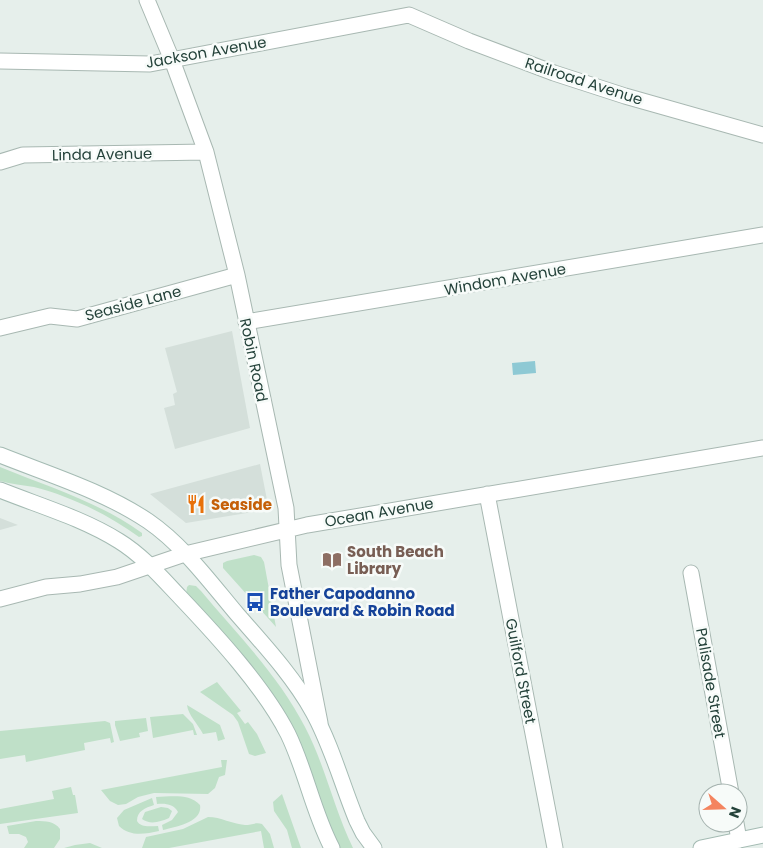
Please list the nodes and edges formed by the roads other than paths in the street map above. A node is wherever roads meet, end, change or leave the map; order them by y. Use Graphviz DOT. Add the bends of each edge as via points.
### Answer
graph roads {
  1 [pos="147,0"];
  2 [pos="409,15"];
  3 [pos="172,60"];
  4 [pos="0,62"];
  5 [pos="763,135"];
  6 [pos="206,152"];
  7 [pos="0,162"];
  8 [pos="763,235"];
  9 [pos="237,275"];
  10 [pos="246,322"];
  11 [pos="0,328"];
  12 [pos="763,448"];
  13 [pos="0,455"];
  14 [pos="0,490"];
  15 [pos="487,494"];
  16 [pos="287,530"];
  17 [pos="184,554"];
  18 [pos="148,566"];
  19 [pos="690,573"];
  20 [pos="0,599"];
  21 [pos="322,729"];
  22 [pos="729,783"];
  23 [pos="738,833"];
  24 [pos="763,836"];
  25 [pos="739,840"];
  26 [pos="332,848"];
  27 [pos="374,848"];
  28 [pos="555,848"];
  29 [pos="701,848"];
  1 -- 3 [label="street, Robin Road"];
  2 -- 3 [label="street, Jackson Avenue"];
  2 -- 5 [label="street, Railroad Avenue" via="554,73"];
  3 -- 4 [label="street, Jackson Avenue" via="150,64"];
  3 -- 6 [label="street, Robin Road"];
  6 -- 7 [label="street, Linda Avenue" via="24,155"];
  6 -- 9 [label="street, Robin Road"];
  8 -- 10 [label="street, Windom Avenue"];
  9 -- 10 [label="street, Robin Road"];
  9 -- 11 [label="street, Seaside Lane" via="77,318 50,316"];
  10 -- 16 [label="street, Robin Road" via="286,508"];
  12 -- 15 [label="street, Ocean Avenue"];
  13 -- 17 [label="street" via="130,510 164,532"];
  14 -- 18 [label="street" via="106,534 121,542"];
  15 -- 16 [label="street, Ocean Avenue"];
  15 -- 28 [label="street, Guilford Street"];
  16 -- 17 [label="street, Ocean Avenue"];
  16 -- 21 [label="street, Robin Road" via="289,565"];
  17 -- 18 [label="street, Ocean Avenue"];
  17 -- 21 [label="street" via="279,662"];
  18 -- 20 [label="street, Ocean Avenue" via="118,577 46,586"];
  18 -- 26 [label="street" via="220,640 278,716 301,763"];
  19 -- 22 [label="street, Palisade Street"];
  21 -- 27 [label="street" via="354,814"];
  23 -- 25 [label="street"];
  24 -- 25 [label="street"];
  25 -- 29 [label="street"];
}
